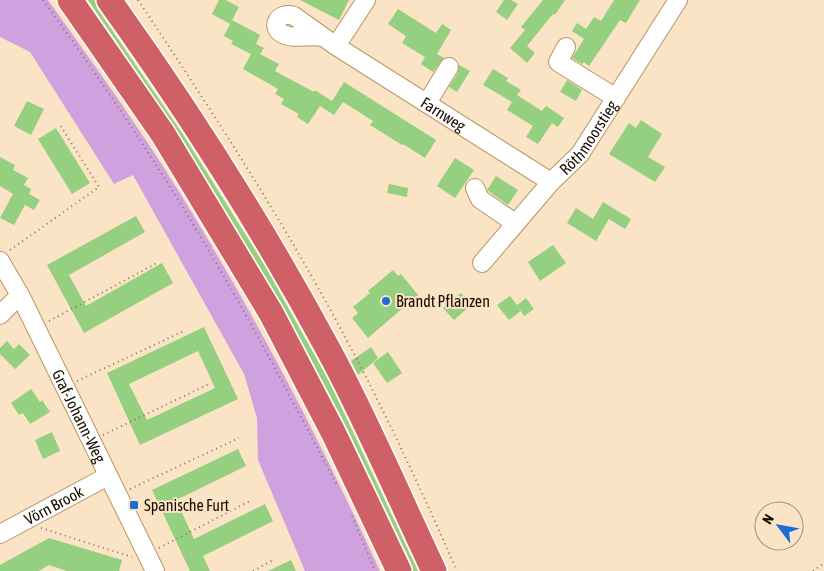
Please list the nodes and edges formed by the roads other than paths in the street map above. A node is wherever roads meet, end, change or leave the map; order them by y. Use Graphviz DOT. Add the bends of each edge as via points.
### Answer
graph roads {
  1 [pos="70,0"];
  2 [pos="109,0"];
  3 [pos="366,0"];
  4 [pos="678,0"];
  5 [pos="566,47"];
  6 [pos="449,67"];
  7 [pos="616,98"];
  8 [pos="427,103"];
  9 [pos="551,182"];
  10 [pos="475,188"];
  11 [pos="515,223"];
  12 [pos="4,257"];
  13 [pos="482,263"];
  14 [pos="20,295"];
  15 [pos="0,315"];
  16 [pos="108,476"];
  17 [pos="0,534"];
  18 [pos="155,571"];
  19 [pos="399,571"];
  20 [pos="434,571"];
  1 -- 19 [label="highway" via="163,134 271,313 331,428"];
  2 -- 20 [label="highway" via="202,135 292,283 329,351"];
  3 -- 8 [label="street, Farnweg" via="330,41"];
  4 -- 7 [label="street, Röthmoorstieg"];
  5 -- 7 [label="street" via="558,62"];
  6 -- 8 [label="street"];
  7 -- 9 [label="street, Röthmoorstieg" via="580,154"];
  8 -- 9 [label="street, Farnweg"];
  9 -- 11 [label="street, Röthmoorstieg"];
  10 -- 11 [label="street" via="480,199"];
  11 -- 13 [label="street, Röthmoorstieg"];
  12 -- 14 [label="street, Graf-Johann-Weg"];
  14 -- 15 [label="street"];
  14 -- 16 [label="street, Graf-Johann-Weg"];
  16 -- 17 [label="street, Vörn Brook"];
  16 -- 18 [label="street, Graf-Johann-Weg"];
}
